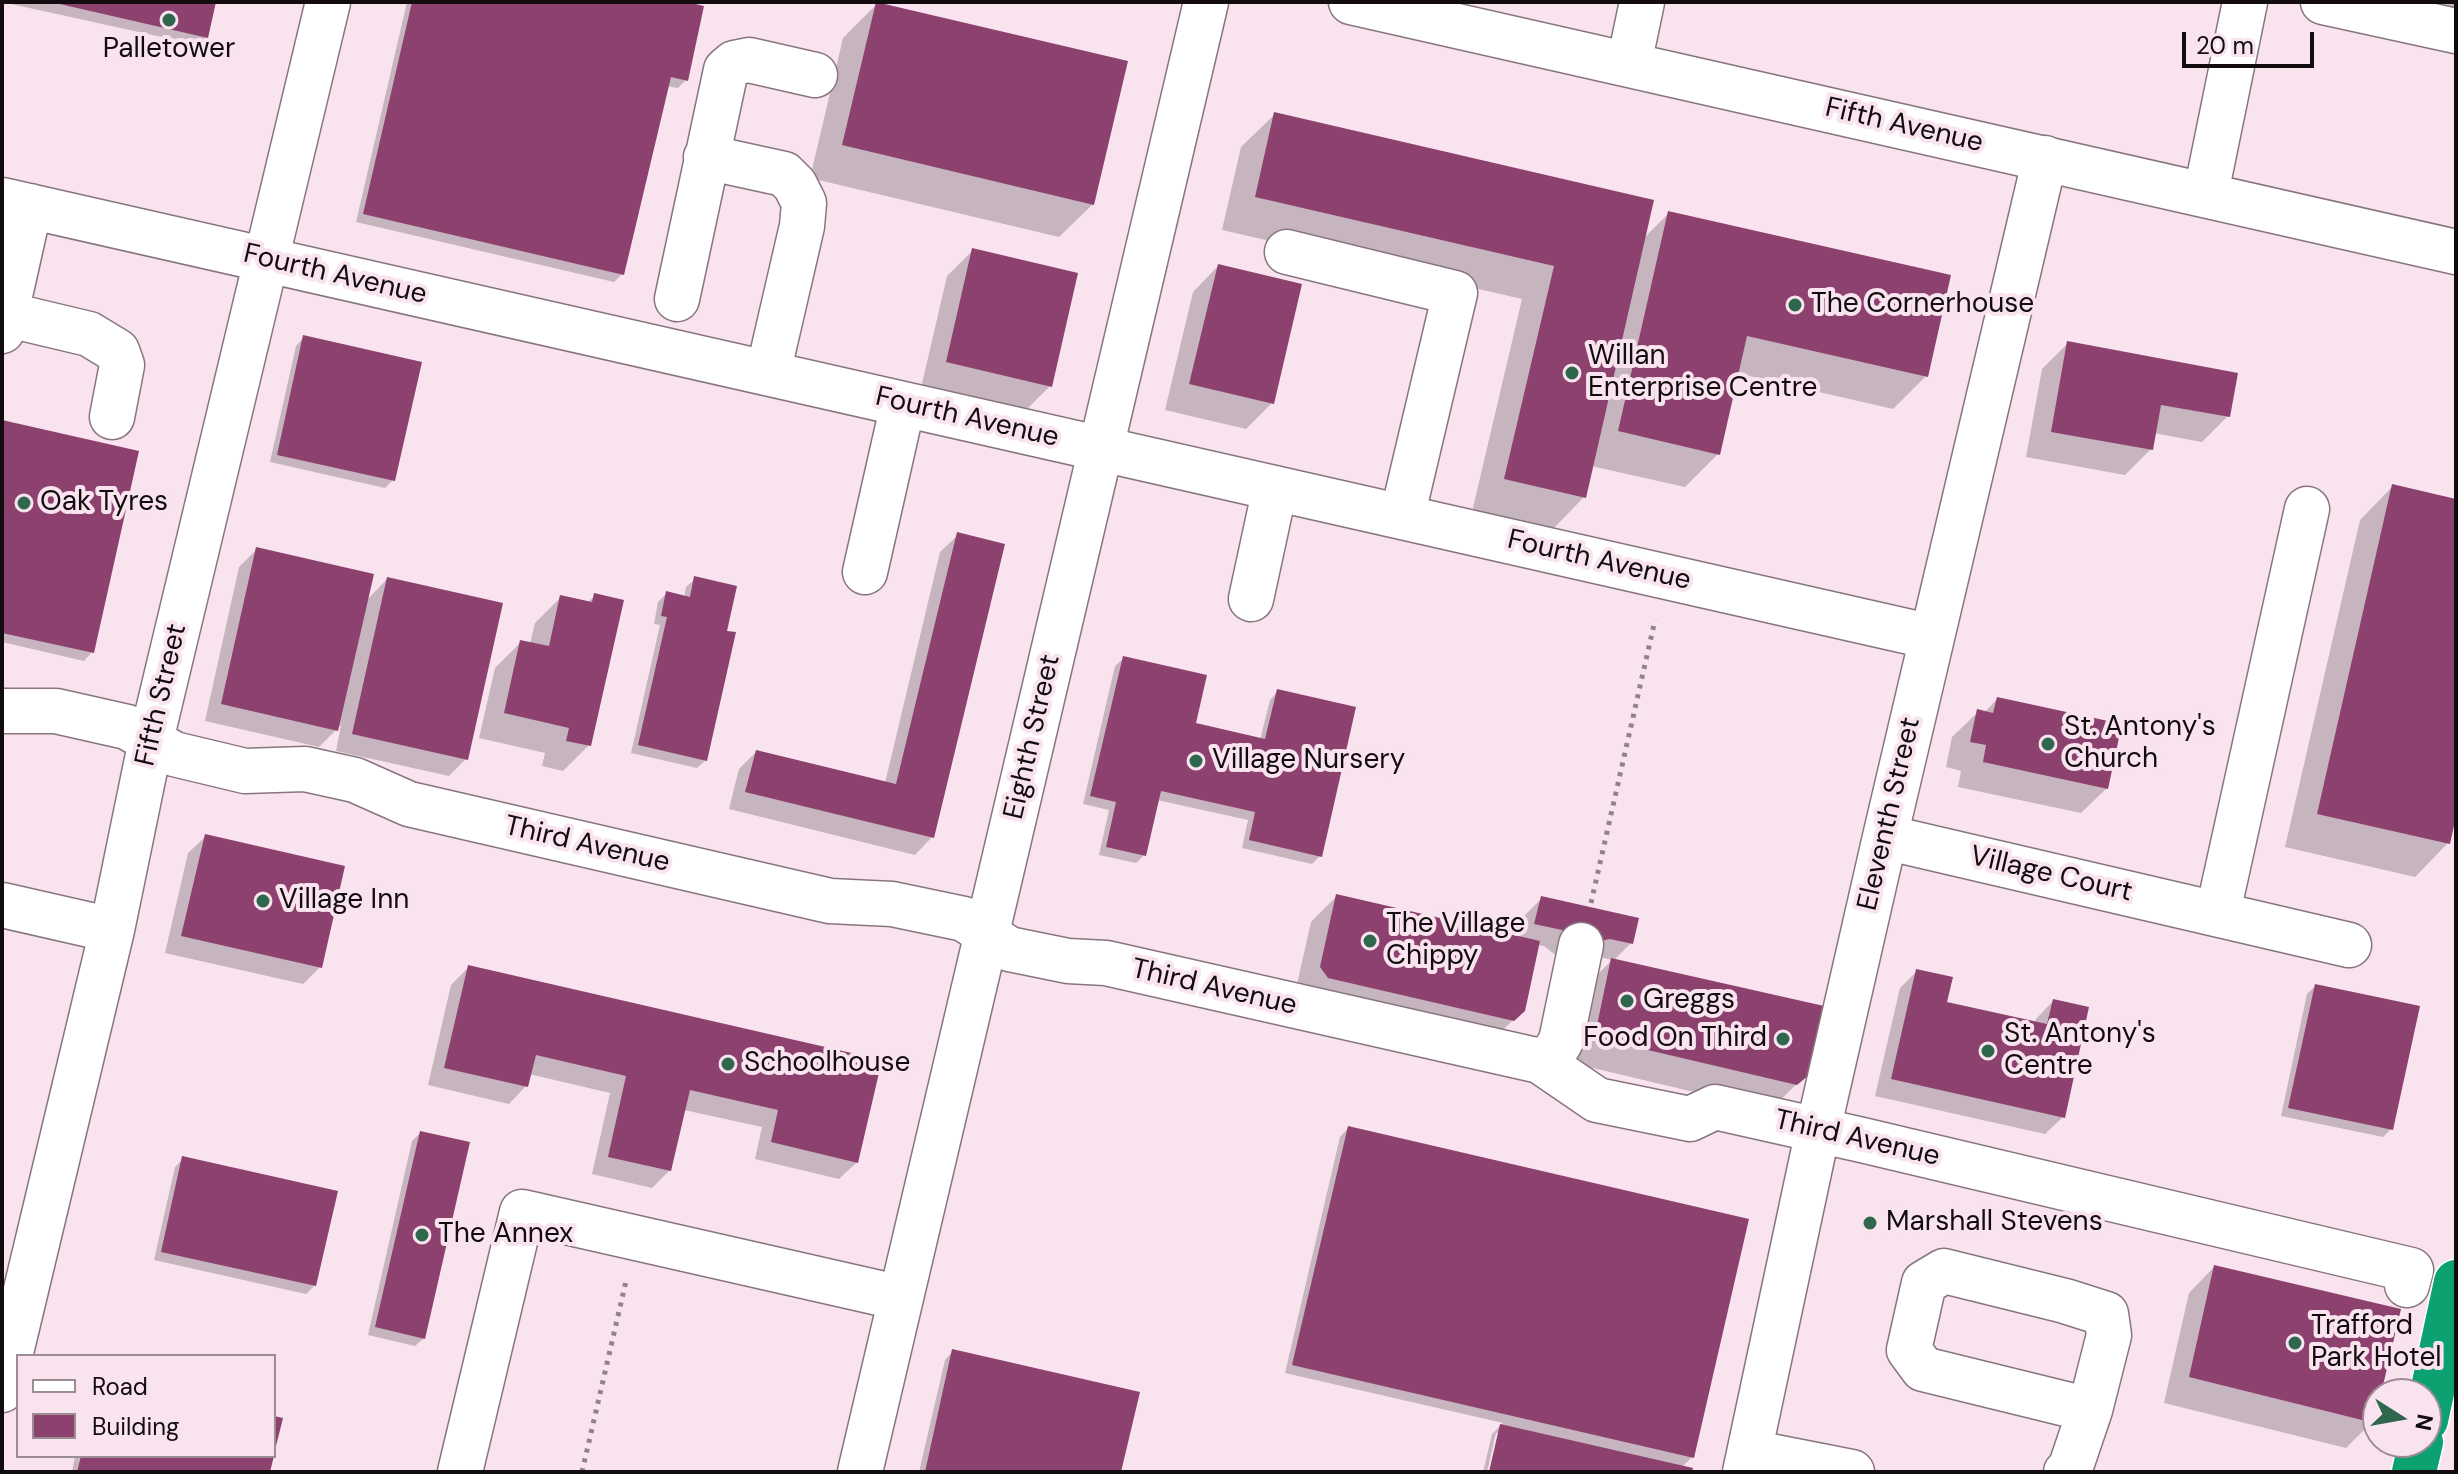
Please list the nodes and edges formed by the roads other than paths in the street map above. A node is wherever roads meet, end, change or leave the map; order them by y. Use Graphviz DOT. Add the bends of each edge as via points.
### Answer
graph roads {
  1 [pos="328,2"];
  2 [pos="1206,2"];
  3 [pos="1351,2"];
  4 [pos="1642,2"];
  5 [pos="2245,2"];
  6 [pos="2323,2"];
  7 [pos="2456,31"];
  8 [pos="1629,64"];
  9 [pos="815,75"];
  10 [pos="706,157"];
  11 [pos="2045,158"];
  12 [pos="2206,193"];
  13 [pos="16,203"];
  14 [pos="1287,252"];
  15 [pos="2456,252"];
  16 [pos="265,259"];
  17 [pos="677,299"];
  18 [pos="4,322"];
  19 [pos="768,373"];
  20 [pos="903,404"];
  21 [pos="112,417"];
  22 [pos="1101,449"];
  23 [pos="1275,488"];
  24 [pos="2307,509"];
  25 [pos="1402,517"];
  26 [pos="865,572"];
  27 [pos="1251,599"];
  28 [pos="1932,637"];
  29 [pos="2,711"];
  30 [pos="151,740"];
  31 [pos="1885,837"];
  32 [pos="2,905"];
  33 [pos="2218,912"];
  34 [pos="1585,926"];
  35 [pos="112,930"];
  36 [pos="986,934"];
  37 [pos="2349,945"];
  38 [pos="1547,1064"];
  39 [pos="1818,1130"];
  40 [pos="2456,1282"];
  41 [pos="2407,1285"];
  42 [pos="901,1298"];
  43 [pos="2435,1378"];
  44 [pos="2,1390"];
  45 [pos="2090,1410"];
  46 [pos="1747,1462"];
  47 [pos="460,1472"];
  48 [pos="860,1472"];
  49 [pos="1852,1472"];
  50 [pos="2066,1472"];
  1 -- 16 [label="street, Fifth Street"];
  2 -- 22 [label="street, Eighth Street"];
  3 -- 8 [label="street, Fifth Avenue"];
  4 -- 8 [label="street"];
  5 -- 12 [label="street"];
  6 -- 7 [label="street"];
  8 -- 11 [label="street, Fifth Avenue"];
  9 -- 10 [label="street" via="749,60 734,63 726,70"];
  10 -- 17 [label="street"];
  10 -- 19 [label="street" via="784,174 804,203"];
  11 -- 12 [label="street, Fifth Avenue"];
  11 -- 28 [label="street, Eleventh Street"];
  12 -- 15 [label="street, Fifth Avenue"];
  13 -- 16 [label="street, Fourth Avenue"];
  13 -- 18 [label="street"];
  14 -- 25 [label="street" via="1455,293"];
  16 -- 19 [label="street, Fourth Avenue"];
  16 -- 30 [label="street, Fifth Street"];
  18 -- 21 [label="street" via="89,334 117,351 122,365"];
  19 -- 20 [label="street, Fourth Avenue"];
  20 -- 22 [label="street, Fourth Avenue"];
  20 -- 26 [label="street"];
  22 -- 23 [label="street, Fourth Avenue"];
  22 -- 36 [label="street, Eighth Street"];
  23 -- 25 [label="street, Fourth Avenue"];
  23 -- 27 [label="street"];
  24 -- 33 [label="street"];
  25 -- 28 [label="street, Fourth Avenue"];
  28 -- 31 [label="street, Eleventh Street"];
  29 -- 30 [label="street, Third Avenue" via="56,711 127,727"];
  30 -- 35 [label="street, Fifth Street"];
  30 -- 36 [label="street, Third Avenue" via="174,754 245,771 305,769 355,780 409,804 830,901 892,904 964,919"];
  31 -- 33 [label="street, Village Court"];
  31 -- 39 [label="street, Eleventh Street"];
  32 -- 35 [label="street"];
  33 -- 37 [label="street, Village Court"];
  34 -- 38 [label="street" via="1561,1041"];
  35 -- 44 [label="street, Fifth Street"];
  36 -- 38 [label="street, Third Avenue" via="1009,949 1106,963"];
  36 -- 42 [label="street, Eighth Street"];
  38 -- 39 [label="street, Third Avenue" via="1597,1100 1690,1119 1715,1107"];
  39 -- 41 [label="street, Third Avenue" via="2411,1270"];
  39 -- 46 [label="street, Eleventh Street"];
  40 -- 43 [label="highway"];
  42 -- 47 [label="street" via="522,1212"];
  42 -- 48 [label="street, Eighth Street"];
  45 -- 45 [label="street" via="1923,1369 1909,1350 1924,1283 1944,1271 2106,1314 2109,1335"];
  45 -- 50 [label="street"];
  46 -- 49 [label="street"];
}
